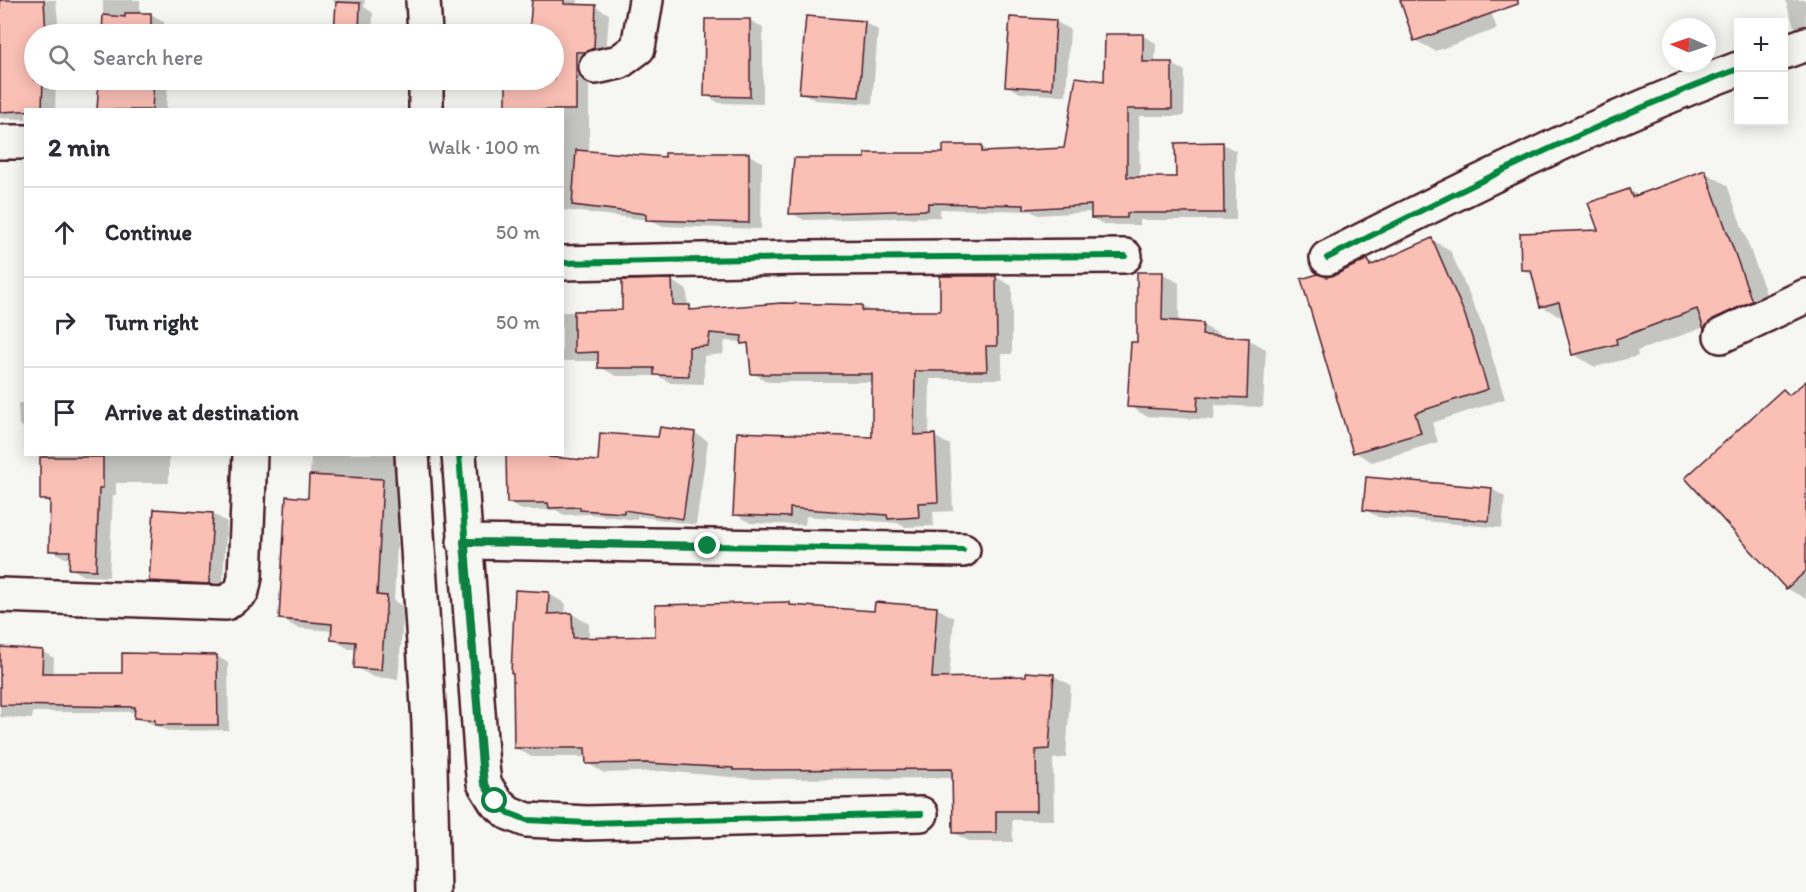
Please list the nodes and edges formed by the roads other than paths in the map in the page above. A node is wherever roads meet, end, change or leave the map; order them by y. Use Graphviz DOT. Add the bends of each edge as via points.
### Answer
graph roads {
  1 [pos="423,0"];
  2 [pos="646,0"];
  3 [pos="424,24"];
  4 [pos="1806,44"];
  5 [pos="1788,51"];
  6 [pos="596,67"];
  7 [pos="1734,70"];
  8 [pos="426,90"];
  9 [pos="426,108"];
  10 [pos="0,142"];
  11 [pos="24,142"];
  12 [pos="1125,256"];
  13 [pos="1327,258"];
  14 [pos="564,263"];
  15 [pos="1806,296"];
  16 [pos="1721,336"];
  17 [pos="250,456"];
  18 [pos="412,456"];
  19 [pos="459,456"];
  20 [pos="464,542"];
  21 [pos="963,550"];
  22 [pos="0,595"];
  23 [pos="921,814"];
  24 [pos="433,892"];
  1 -- 3 [label="street"];
  2 -- 6 [label="street" via="638,48 619,62"];
  4 -- 5 [label="street"];
  7 -- 13 [label="street" via="1534,156"];
  8 -- 9 [label="street"];
  10 -- 11 [label="street"];
  12 -- 14 [label="street"];
  15 -- 16 [label="street"];
  17 -- 22 [label="street" via="245,577 242,591 226,603"];
  18 -- 24 [label="street" via="429,723"];
  19 -- 20 [label="street"];
  20 -- 21 [label="street"];
  20 -- 23 [label="street" via="484,783 495,801 509,813 527,820 587,823"];
}
